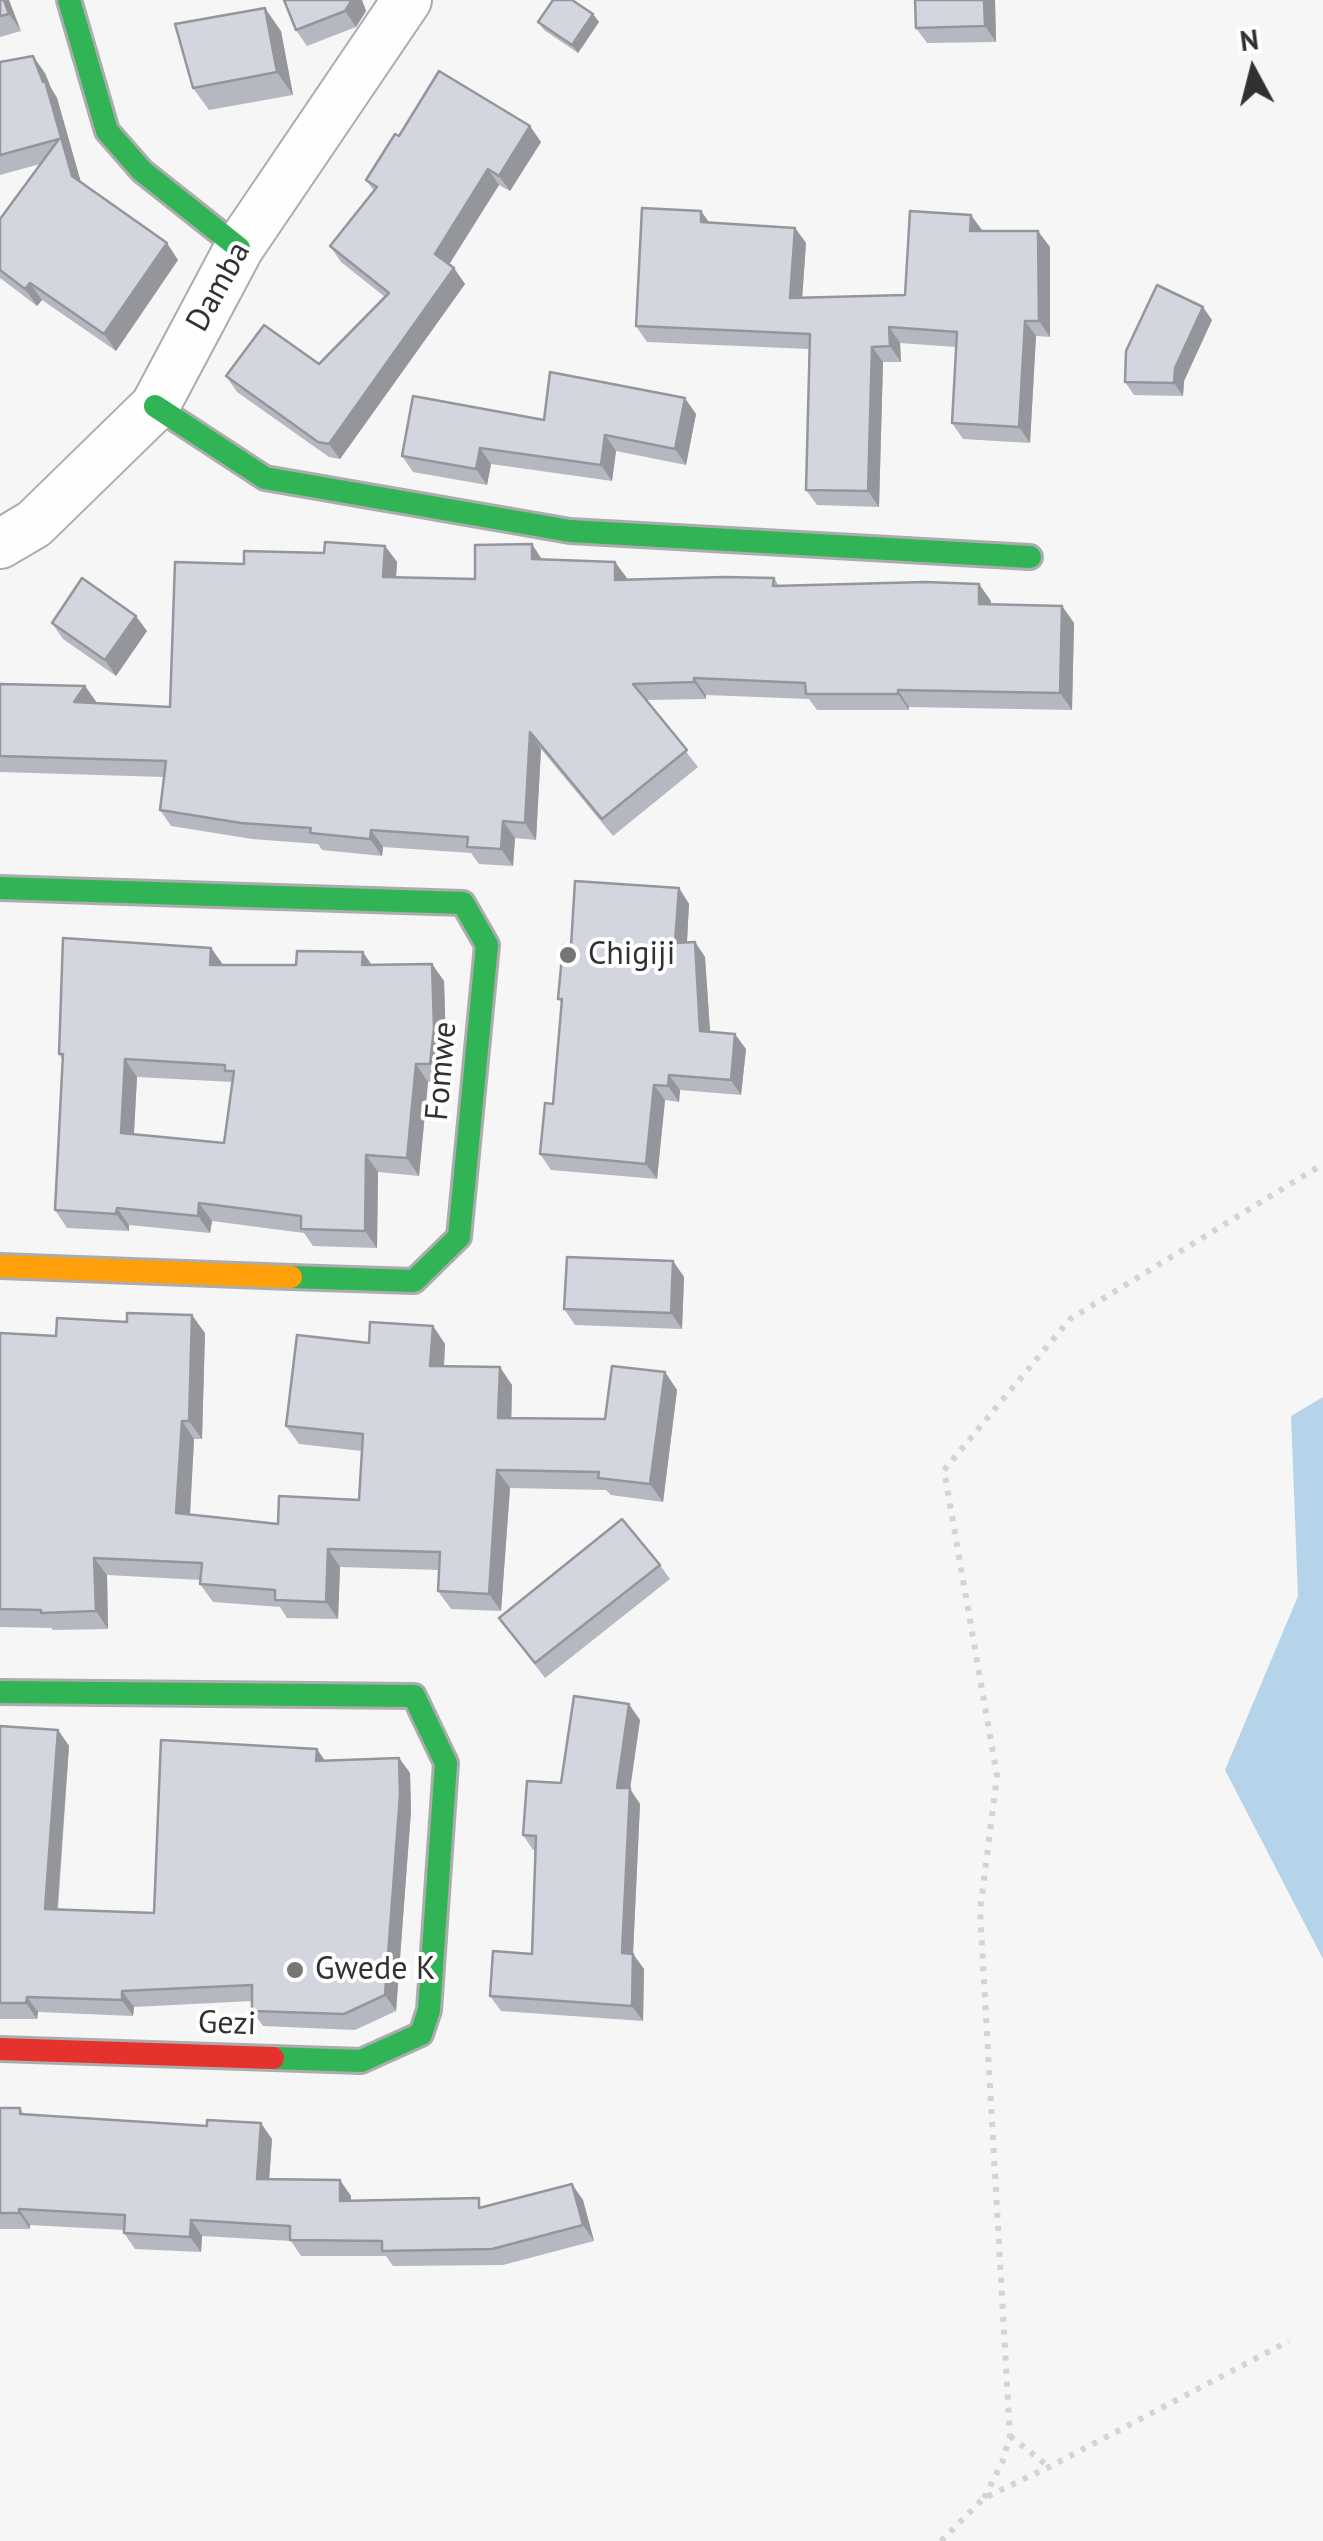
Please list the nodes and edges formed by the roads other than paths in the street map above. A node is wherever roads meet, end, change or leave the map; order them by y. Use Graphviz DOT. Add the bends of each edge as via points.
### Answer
graph roads {
  1 [pos="69,0"];
  2 [pos="407,0"];
  3 [pos="240,248"];
  4 [pos="155,406"];
  5 [pos="0,544"];
  6 [pos="1030,557"];
  7 [pos="0,888"];
  8 [pos="0,1266"];
  9 [pos="0,1692"];
  10 [pos="0,2050"];
  1 -- 3 [label="street" via="107,131 142,171"];
  2 -- 3 [label="street, Damba"];
  3 -- 4 [label="street, Damba"];
  4 -- 5 [label="street, Damba" via="34,524"];
  4 -- 6 [label="street" via="265,478 532,525"];
  7 -- 8 [label="street, Fomwe" via="463,903 487,946 459,1238 414,1281"];
  9 -- 10 [label="street, Gezi" via="414,1696 446,1762 421,2034 361,2061"];
}
